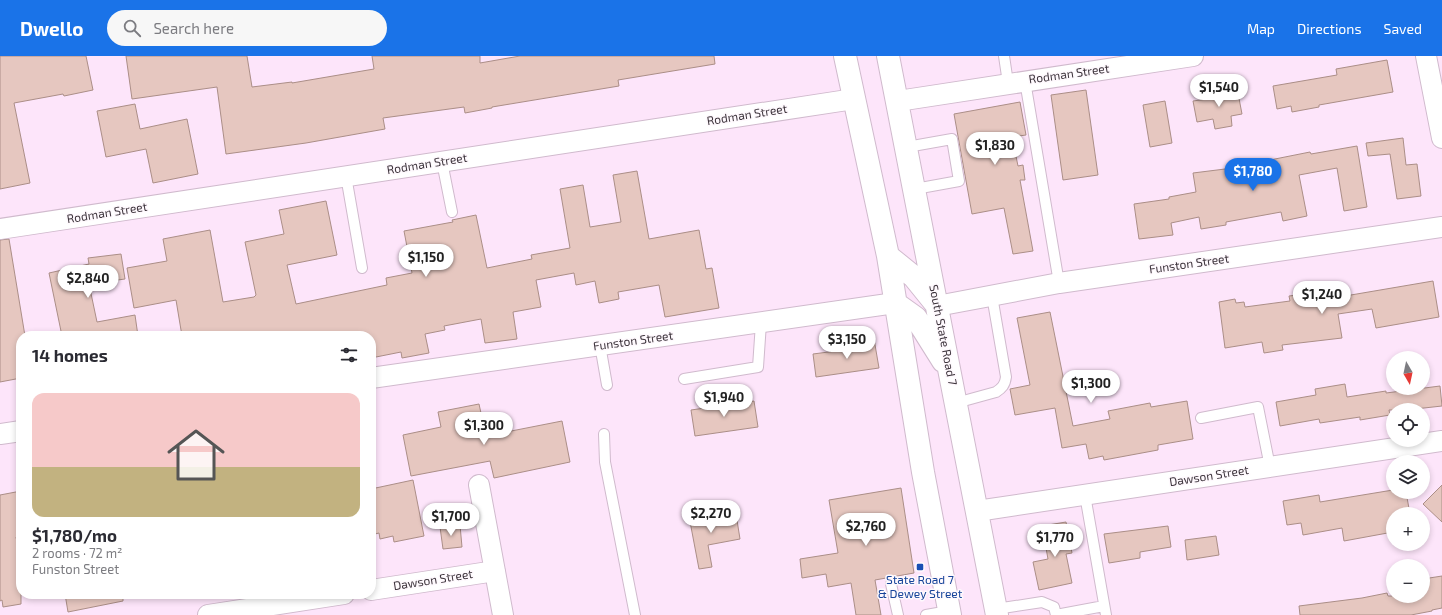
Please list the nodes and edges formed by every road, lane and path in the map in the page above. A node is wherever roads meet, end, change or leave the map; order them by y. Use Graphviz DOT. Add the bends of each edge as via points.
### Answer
graph roads {
  1 [pos="845,56"];
  2 [pos="888,56"];
  3 [pos="1004,56"];
  4 [pos="1193,56"];
  5 [pos="1426,56"];
  6 [pos="1017,82"];
  7 [pos="854,99"];
  8 [pos="898,101"];
  9 [pos="1442,138"];
  10 [pos="907,147"];
  11 [pos="442,162"];
  12 [pos="346,176"];
  13 [pos="915,189"];
  14 [pos="452,212"];
  15 [pos="1442,228"];
  16 [pos="0,229"];
  17 [pos="888,256"];
  18 [pos="362,268"];
  19 [pos="1059,283"];
  20 [pos="992,296"];
  21 [pos="895,303"];
  22 [pos="937,306"];
  23 [pos="761,323"];
  24 [pos="600,345"];
  25 [pos="950,370"];
  26 [pos="376,377"];
  27 [pos="684,379"];
  28 [pos="607,385"];
  29 [pos="956,403"];
  30 [pos="1201,418"];
  31 [pos="16,432"];
  32 [pos="0,434"];
  33 [pos="604,434"];
  34 [pos="1442,441"];
  35 [pos="1270,467"];
  36 [pos="479,485"];
  37 [pos="1085,495"];
  38 [pos="977,511"];
  39 [pos="495,571"];
  40 [pos="891,584"];
  41 [pos="376,589"];
  42 [pos="312,599"];
  43 [pos="1105,611"];
  44 [pos="996,612"];
  45 [pos="949,613"];
  46 [pos="208,615"];
  47 [pos="503,615"];
  48 [pos="635,615"];
  49 [pos="898,615"];
  50 [pos="926,615"];
  51 [pos="1056,615"];
  1 -- 7 [label="main road"];
  2 -- 8 [label="main road, South State Road 7"];
  3 -- 6 [label="lane"];
  4 -- 6 [label="street, Rodman Street"];
  5 -- 9 [label="street"];
  6 -- 8 [label="street, Rodman Street"];
  6 -- 19 [label="lane"];
  7 -- 11 [label="street, Rodman Street"];
  7 -- 17 [label="main road"];
  8 -- 10 [label="main road, South State Road 7"];
  10 -- 13 [label="main road, South State Road 7"];
  10 -- 13 [label="lane" via="952,139 960,181"];
  11 -- 12 [label="street, Rodman Street"];
  11 -- 14 [label="lane"];
  12 -- 16 [label="street, Rodman Street"];
  12 -- 18 [label="lane"];
  13 -- 22 [label="main road, South State Road 7"];
  15 -- 19 [label="street, Funston Street"];
  17 -- 21 [label="main road"];
  17 -- 22 [label="main road" via="914,277"];
  19 -- 20 [label="street, Funston Street"];
  20 -- 22 [label="street, Funston Street"];
  20 -- 29 [label="lane" via="1005,383 996,392"];
  21 -- 23 [label="street, Funston Street"];
  21 -- 25 [label="main road" via="916,318"];
  21 -- 45 [label="main road"];
  22 -- 25 [label="main road, South State Road 7"];
  23 -- 24 [label="street, Funston Street"];
  23 -- 27 [label="lane" via="758,367"];
  24 -- 26 [label="street, Funston Street"];
  24 -- 28 [label="lane"];
  25 -- 29 [label="main road, South State Road 7"];
  29 -- 38 [label="main road, South State Road 7"];
  30 -- 35 [label="lane" via="1258,407"];
  31 -- 32 [label="street"];
  33 -- 48 [label="lane" via="605,462"];
  34 -- 35 [label="street, Dawson Street"];
  35 -- 37 [label="street, Dawson Street"];
  36 -- 39 [label="street"];
  37 -- 38 [label="street, Dawson Street"];
  37 -- 43 [label="lane"];
  38 -- 44 [label="main road, South State Road 7"];
  39 -- 41 [label="street, Dawson Street"];
  39 -- 47 [label="street"];
  40 -- 49 [label="lane"];
  42 -- 46 [label="street"];
  43 -- 51 [label="lane"];
  44 -- 51 [label="lane" via="1042,602 1054,607"];
  45 -- 50 [label="lane"];
}
